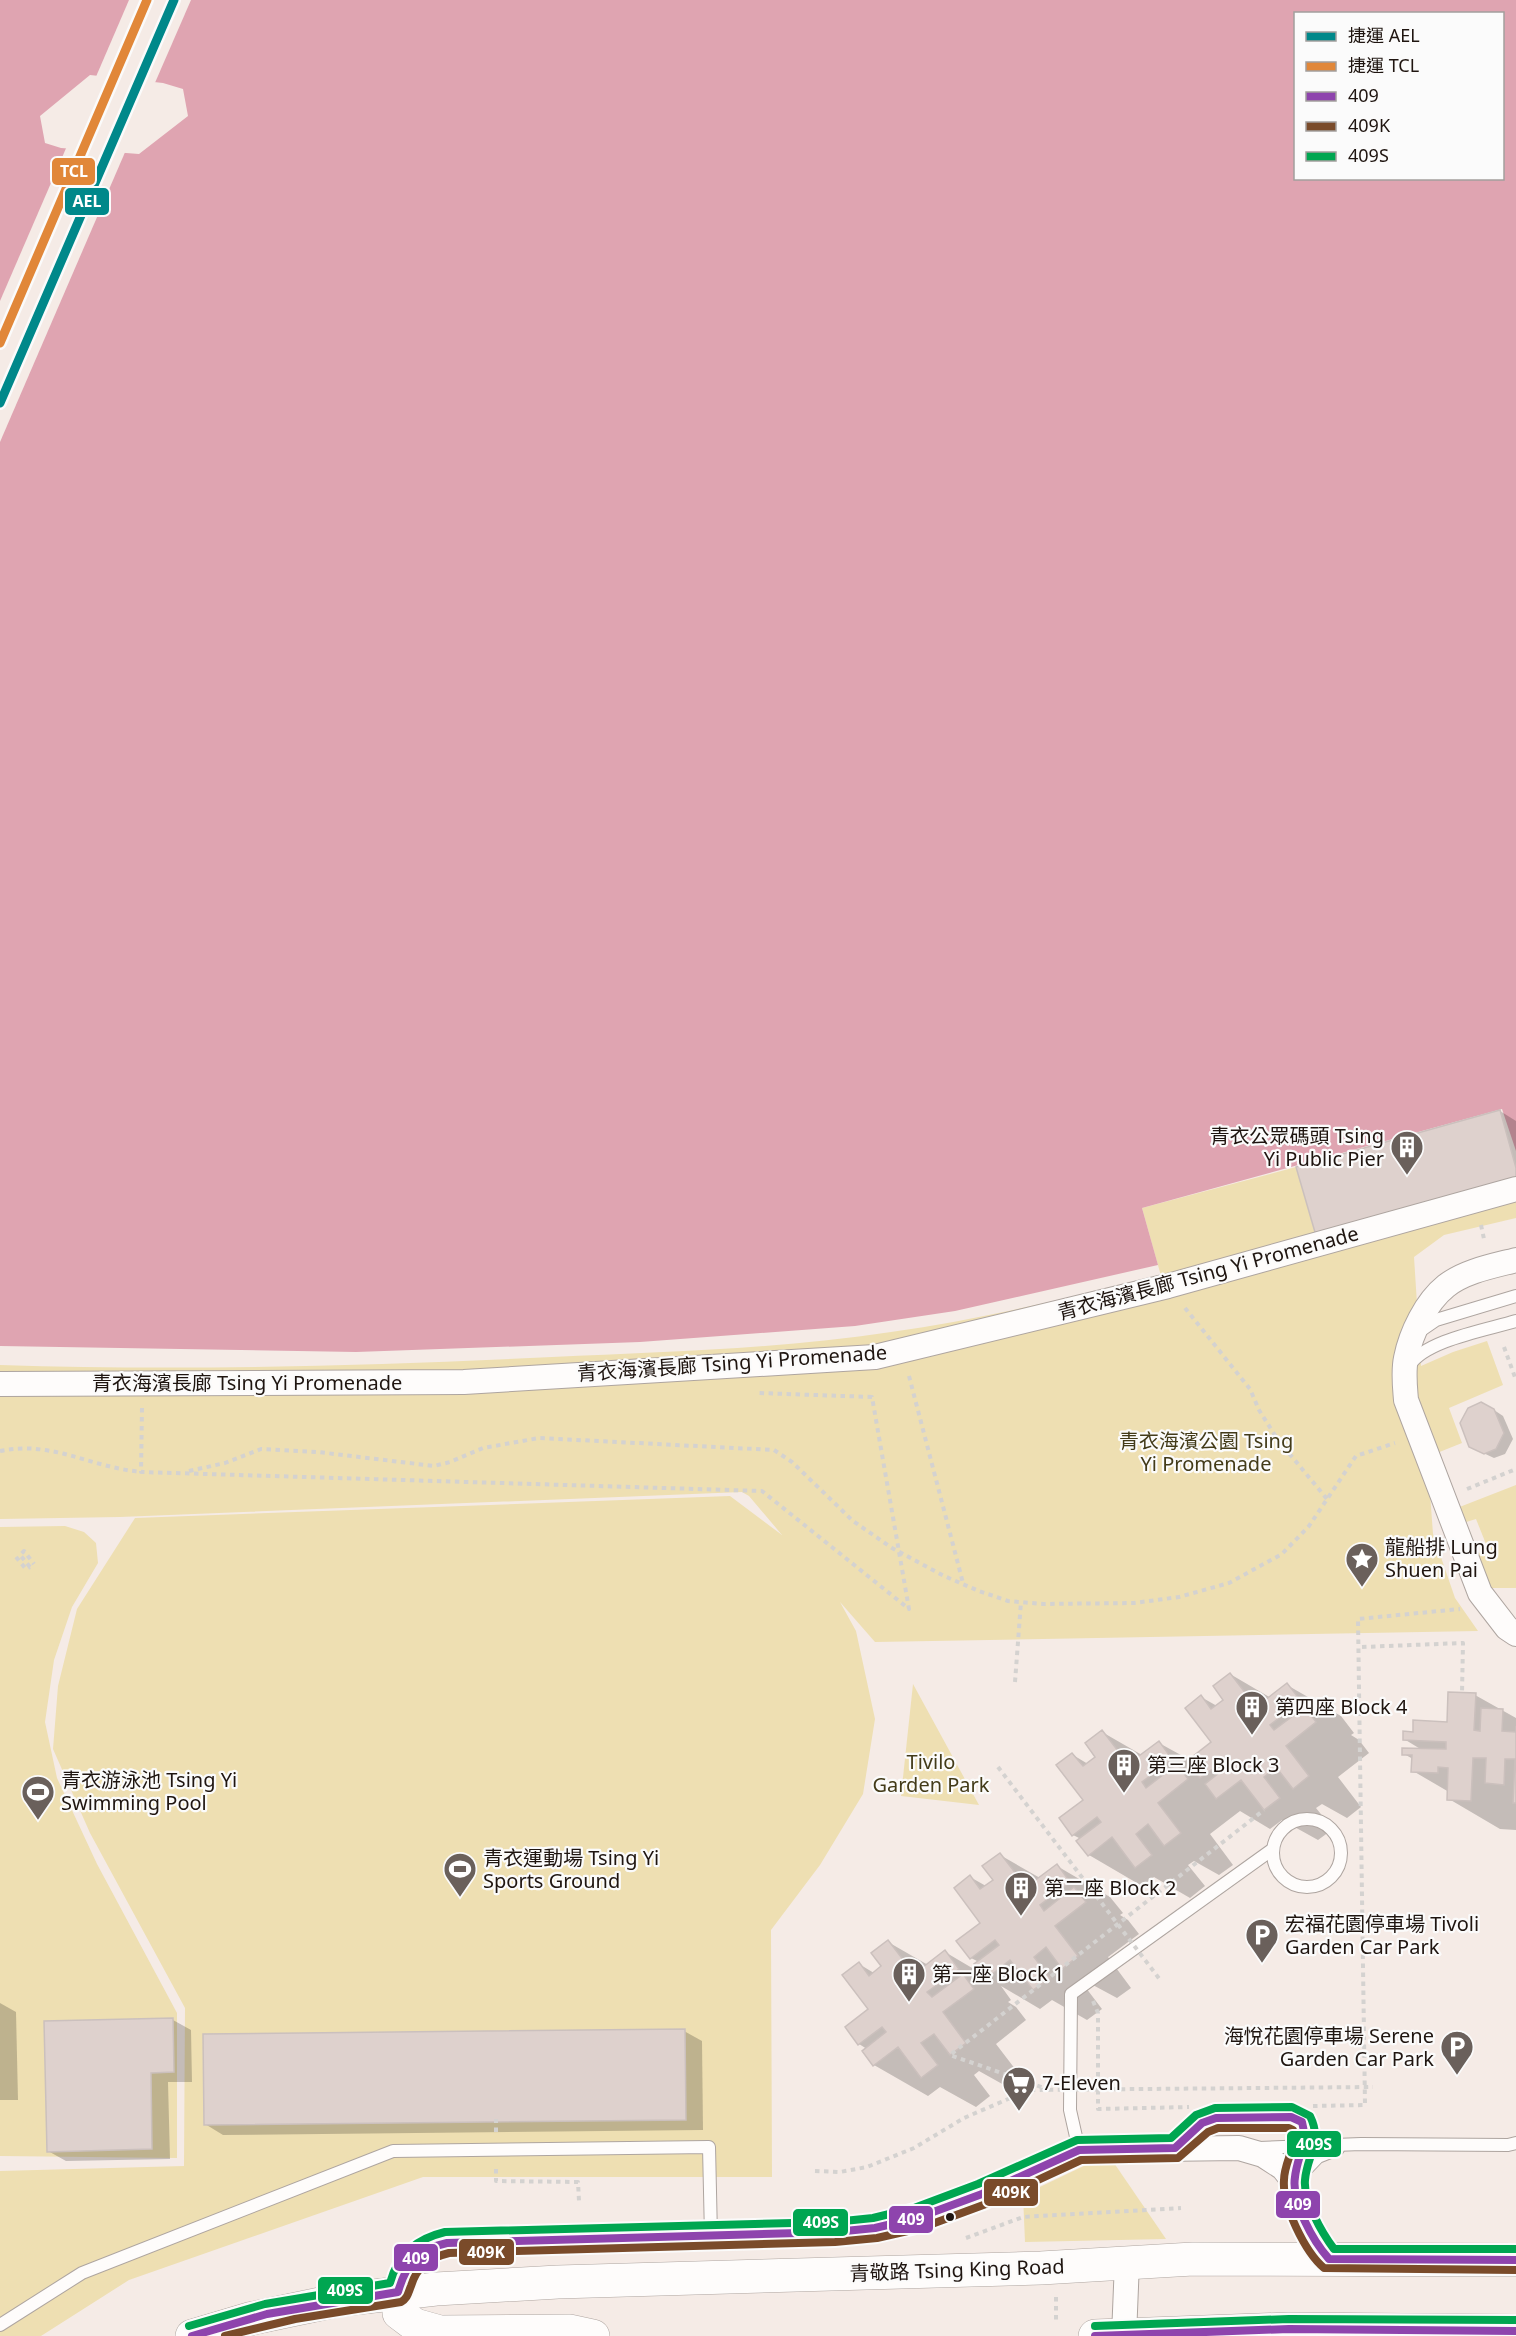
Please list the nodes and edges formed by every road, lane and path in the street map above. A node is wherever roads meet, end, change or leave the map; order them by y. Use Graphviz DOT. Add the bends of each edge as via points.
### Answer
graph roads {
  1 [pos="1516,1189"];
  2 [pos="1516,1260"];
  3 [pos="1168,1286"];
  4 [pos="1516,1296"];
  5 [pos="1516,1321"];
  6 [pos="1413,1338"];
  7 [pos="1504,1347"];
  8 [pos="902,1349"];
  9 [pos="1516,1380"];
  10 [pos="1404,1381"];
  11 [pos="0,1384"];
  12 [pos="872,1397"];
  13 [pos="130,1408"];
  14 [pos="1396,1443"];
  15 [pos="0,1451"];
  16 [pos="1516,1469"];
  17 [pos="141,1472"];
  18 [pos="170,1473"];
  19 [pos="1444,1498"];
  20 [pos="1327,1499"];
  21 [pos="899,1552"];
  22 [pos="16,1557"];
  23 [pos="34,1564"];
  24 [pos="963,1584"];
  25 [pos="1021,1602"];
  26 [pos="1470,1608"];
  27 [pos="1516,1634"];
  28 [pos="1362,1647"];
  29 [pos="1015,1682"];
  30 [pos="1462,1693"];
  31 [pos="998,1767"];
  32 [pos="1273,1849"];
  33 [pos="1161,1981"];
  34 [pos="1085,1984"];
  35 [pos="1373,2087"];
  36 [pos="1307,2106"];
  37 [pos="1191,2108"];
  38 [pos="1516,2143"];
  39 [pos="1351,2145"];
  40 [pos="1305,2147"];
  41 [pos="1175,2148"];
  42 [pos="1239,2148"];
  43 [pos="1079,2150"];
  44 [pos="815,2171"];
  45 [pos="1294,2182"];
  46 [pos="1181,2208"];
  47 [pos="711,2236"];
  48 [pos="957,2238"];
  49 [pos="1329,2259"];
  50 [pos="1516,2260"];
  51 [pos="1127,2262"];
  52 [pos="398,2292"];
  53 [pos="1055,2292"];
  54 [pos="1056,2324"];
  55 [pos="0,2325"];
  56 [pos="1516,2331"];
  57 [pos="192,2336"];
  58 [pos="592,2336"];
  59 [pos="1115,2336"];
  1 -- 3 [label="street, 青衣海濱長廊 Tsing Yi Promenade"];
  2 -- 6 [label="street" via="1468,1274 1447,1285 1431,1301"];
  3 -- 8 [label="street, 青衣海濱長廊 Tsing Yi Promenade"];
  3 -- 20 [label="path" via="1250,1389 1278,1440"];
  4 -- 6 [label="lane" via="1436,1320"];
  5 -- 10 [label="lane" via="1424,1352 1410,1363"];
  6 -- 10 [label="street"];
  7 -- 9 [label="path"];
  8 -- 11 [label="street, 青衣海濱長廊 Tsing Yi Promenade" via="874,1357 464,1382"];
  8 -- 24 [label="path"];
  10 -- 19 [label="street" via="1406,1400"];
  12 -- 21 [label="path"];
  13 -- 17 [label="path" via="142,1408"];
  14 -- 20 [label="path" via="1356,1456"];
  15 -- 17 [label="path" via="50,1449 105,1466"];
  16 -- 19 [label="path"];
  17 -- 18 [label="path"];
  18 -- 21 [label="path" via="194,1471 261,1449 434,1466 483,1448 539,1438 758,1448 774,1450 792,1462 853,1521"];
  18 -- 21 [label="path" via="762,1491 909,1609"];
  19 -- 27 [label="street" via="1480,1593"];
  20 -- 25 [label="path" via="1309,1526 1282,1554 1229,1583 1179,1597 1134,1603"];
  21 -- 24 [label="path"];
  22 -- 23 [label="path" via="26,1569 30,1567 20,1555 24,1551"];
  24 -- 25 [label="path"];
  25 -- 29 [label="path"];
  26 -- 36 [label="path" via="1358,1619 1365,2105"];
  28 -- 30 [label="path" via="1463,1643"];
  31 -- 33 [label="path, bridge"];
  32 -- 32 [label="lane" via="1282,1829 1291,1822 1311,1818 1322,1821 1338,1837 1341,1860 1329,1880 1307,1887 1286,1880 1278,1871"];
  32 -- 34 [label="lane"];
  34 -- 37 [label="path" via="1098,2013 1098,2109"];
  34 -- 43 [label="lane" via="1071,1994 1070,2110"];
  35 -- 44 [label="path, bridge" via="1029,2090 964,2118 914,2148 867,2167"];
  38 -- 39 [label="lane"];
  39 -- 40 [label="lane"];
  39 -- 45 [label="lane" via="1318,2157"];
  40 -- 41 [label="lane" via="1307,2134 1302,2122 1291,2117 1216,2118 1202,2123"];
  40 -- 42 [label="lane"];
  40 -- 45 [label="lane"];
  41 -- 42 [label="street"];
  41 -- 43 [label="street"];
  42 -- 45 [label="street" via="1263,2155 1283,2168"];
  43 -- 47 [label="street" via="982,2194 917,2218 875,2228"];
  45 -- 49 [label="street" via="1306,2222 1320,2251"];
  46 -- 48 [label="path" via="1023,2217"];
  47 -- 52 [label="street" via="437,2243 412,2260 402,2275"];
  47 -- 55 [label="lane" via="709,2147 393,2151 82,2273"];
  49 -- 50 [label="main road, 青敬路 Tsing King Road"];
  49 -- 51 [label="main road, 青敬路 Tsing King Road"];
  51 -- 52 [label="main road, 青敬路 Tsing King Road" via="1048,2268 558,2282"];
  51 -- 59 [label="street"];
  52 -- 57 [label="main road, 青敬路 Tsing King Road" via="249,2319"];
  52 -- 58 [label="main road" via="399,2313 415,2325 440,2332 570,2331"];
  53 -- 54 [label="path"];
  56 -- 59 [label="main road" via="1289,2330"];
}
